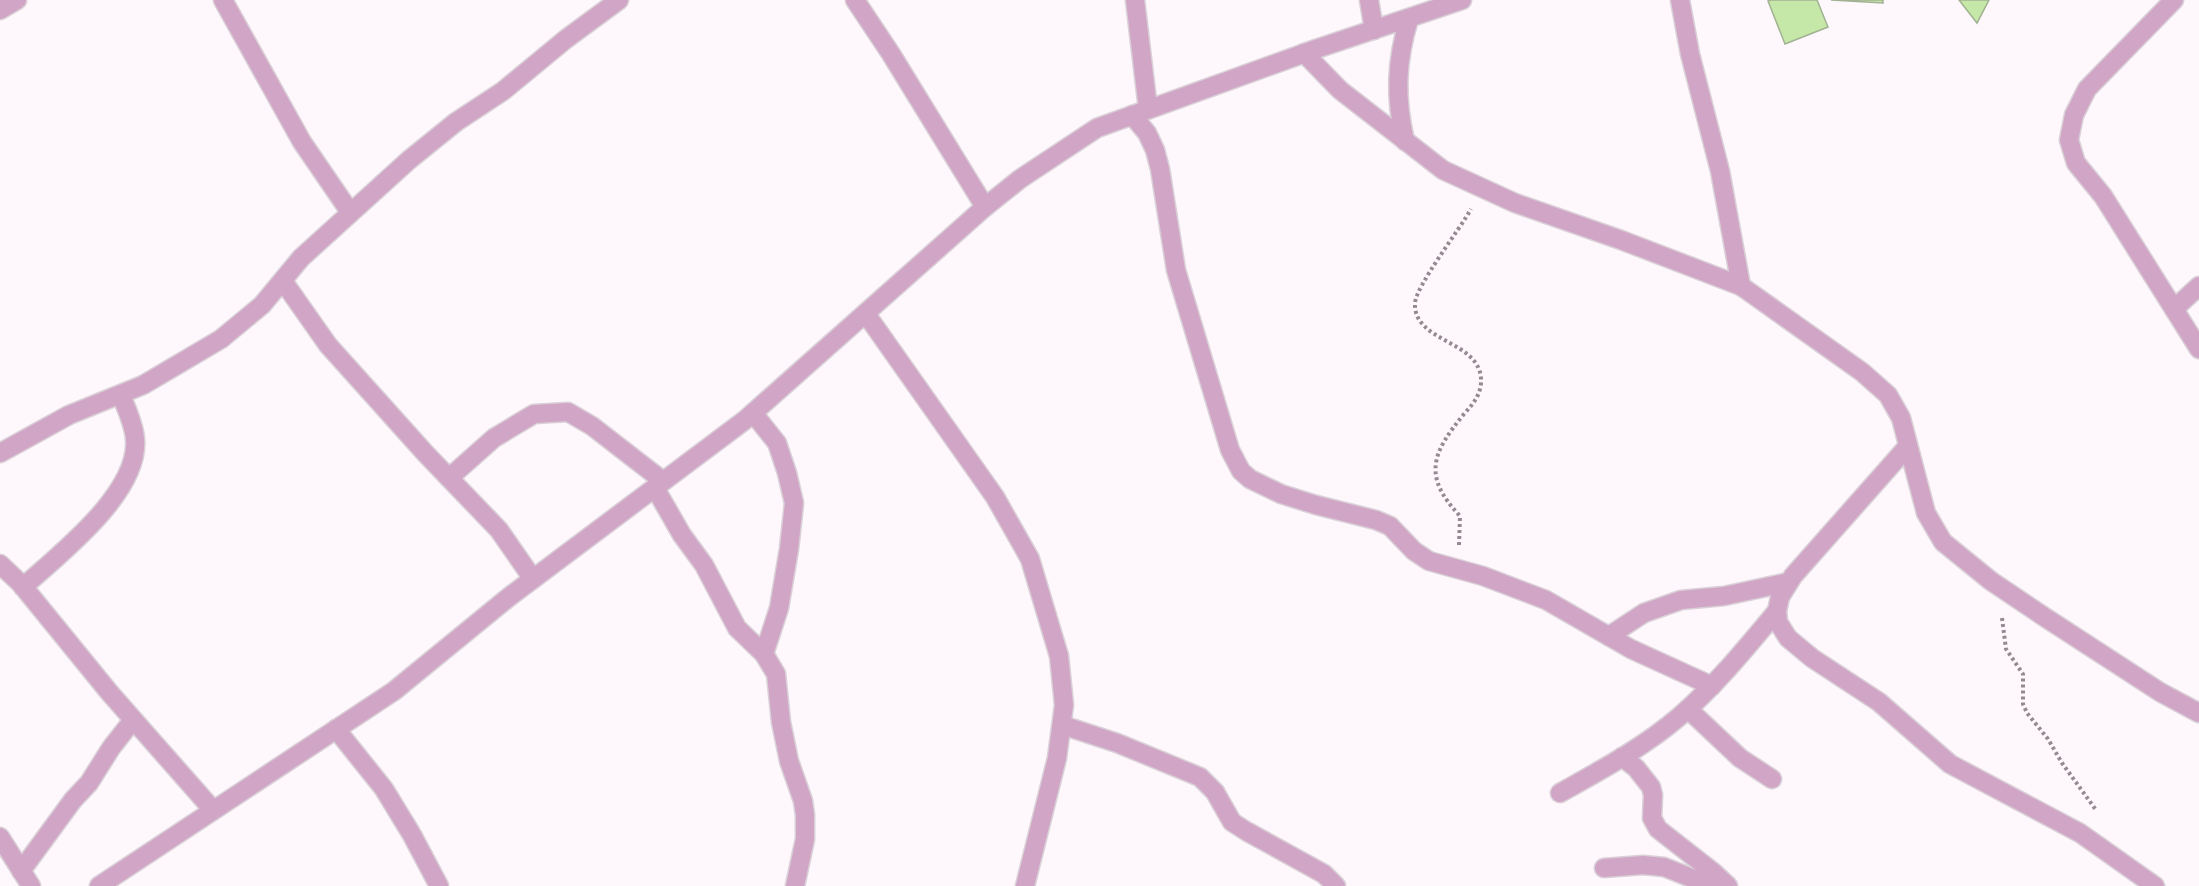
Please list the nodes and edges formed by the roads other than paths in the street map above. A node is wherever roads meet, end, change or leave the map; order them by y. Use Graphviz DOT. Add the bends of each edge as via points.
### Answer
graph roads {
  1 [pos="17,0"];
  2 [pos="223,0"];
  3 [pos="619,0"];
  4 [pos="855,0"];
  5 [pos="1135,0"];
  6 [pos="1369,0"];
  7 [pos="1462,0"];
  8 [pos="1680,0"];
  9 [pos="2174,0"];
  10 [pos="0,10"];
  11 [pos="1408,19"];
  12 [pos="1374,30"];
  13 [pos="1304,53"];
  14 [pos="1140,112"];
  15 [pos="1406,141"];
  16 [pos="985,207"];
  17 [pos="350,212"];
  18 [pos="283,281"];
  19 [pos="1741,286"];
  20 [pos="2199,286"];
  21 [pos="2174,309"];
  22 [pos="866,314"];
  23 [pos="2199,350"];
  24 [pos="121,394"];
  25 [pos="753,413"];
  26 [pos="1908,446"];
  27 [pos="0,453"];
  28 [pos="449,478"];
  29 [pos="659,485"];
  30 [pos="0,564"];
  31 [pos="533,579"];
  32 [pos="1789,582"];
  33 [pos="23,586"];
  34 [pos="1777,611"];
  35 [pos="1609,636"];
  36 [pos="764,654"];
  37 [pos="1712,686"];
  38 [pos="1688,710"];
  39 [pos="2199,712"];
  40 [pos="133,720"];
  41 [pos="1062,725"];
  42 [pos="336,729"];
  43 [pos="1622,757"];
  44 [pos="1772,778"];
  45 [pos="1560,793"];
  46 [pos="213,810"];
  47 [pos="0,837"];
  48 [pos="1604,868"];
  49 [pos="26,878"];
  50 [pos="99,886"];
  51 [pos="439,886"];
  52 [pos="795,886"];
  53 [pos="1025,886"];
  54 [pos="1336,886"];
  55 [pos="1712,886"];
  56 [pos="1728,886"];
  57 [pos="2155,886"];
  1 -- 10 [label="street"];
  2 -- 17 [label="street" via="302,142"];
  3 -- 17 [label="street" via="502,92 456,122"];
  4 -- 16 [label="street"];
  5 -- 14 [label="street"];
  6 -- 12 [label="street"];
  7 -- 11 [label="street"];
  8 -- 19 [label="street" via="1720,171"];
  9 -- 21 [label="street" via="2087,89 2074,115 2069,140 2076,163 2103,196"];
  11 -- 12 [label="street"];
  11 -- 15 [label="street" via="1399,59 1398,111"];
  12 -- 13 [label="street"];
  13 -- 14 [label="street"];
  13 -- 15 [label="street" via="1340,90"];
  14 -- 16 [label="street" via="1097,128"];
  14 -- 35 [label="street" via="1160,169 1176,270 1230,450 1241,471 1281,494 1390,526 1429,561 1546,600"];
  15 -- 19 [label="street" via="1443,170 1515,203"];
  16 -- 22 [label="street"];
  17 -- 18 [label="street" via="301,258"];
  18 -- 24 [label="street" via="262,305 221,339"];
  18 -- 28 [label="street" via="328,345"];
  19 -- 26 [label="street" via="1888,395 1901,418"];
  20 -- 21 [label="street"];
  21 -- 23 [label="street"];
  22 -- 25 [label="street"];
  22 -- 41 [label="street" via="995,497 1030,559 1059,656"];
  24 -- 27 [label="street" via="69,416"];
  24 -- 33 [label="street" via="135,438 134,458 123,486 86,531"];
  25 -- 29 [label="street"];
  25 -- 36 [label="street" via="777,443 794,502 779,608"];
  26 -- 32 [label="street"];
  26 -- 39 [label="street" via="1926,513 1943,542 2008,592 2160,692"];
  28 -- 29 [label="street" via="494,438 534,414 568,412 592,426"];
  28 -- 31 [label="street" via="498,530"];
  29 -- 31 [label="street"];
  29 -- 36 [label="street" via="682,535 704,566 737,628"];
  30 -- 33 [label="street"];
  31 -- 42 [label="street" via="394,691"];
  32 -- 34 [label="street"];
  32 -- 35 [label="street" via="1724,597 1681,600 1644,613"];
  33 -- 40 [label="street"];
  34 -- 37 [label="street"];
  34 -- 57 [label="street" via="1778,622 1788,638 1879,702 1950,764 2080,833"];
  35 -- 37 [label="street"];
  36 -- 52 [label="street" via="776,674 789,761 805,815 805,839"];
  37 -- 38 [label="street"];
  38 -- 43 [label="street"];
  38 -- 44 [label="street" via="1740,758"];
  40 -- 46 [label="street"];
  40 -- 49 [label="street"];
  41 -- 53 [label="street"];
  41 -- 54 [label="street" via="1200,777 1215,792 1232,822 1324,874"];
  42 -- 46 [label="street"];
  42 -- 51 [label="street" via="384,789"];
  43 -- 45 [label="street"];
  43 -- 56 [label="street" via="1651,787 1652,818 1658,829"];
  46 -- 50 [label="street"];
  47 -- 49 [label="street"];
  48 -- 55 [label="street" via="1664,867"];
}
